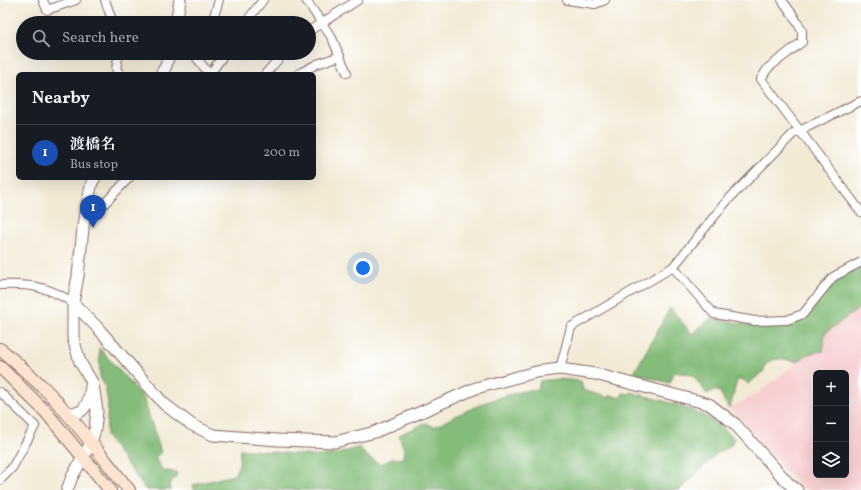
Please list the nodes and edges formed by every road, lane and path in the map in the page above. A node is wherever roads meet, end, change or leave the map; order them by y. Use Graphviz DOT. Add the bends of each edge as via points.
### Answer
graph roads {
  1 [pos="43,0"];
  2 [pos="76,0"];
  3 [pos="105,0"];
  4 [pos="180,0"];
  5 [pos="219,0"];
  6 [pos="263,0"];
  7 [pos="306,0"];
  8 [pos="358,0"];
  9 [pos="567,0"];
  10 [pos="605,0"];
  11 [pos="782,0"];
  12 [pos="111,16"];
  13 [pos="177,16"];
  14 [pos="213,16"];
  15 [pos="250,16"];
  16 [pos="322,23"];
  17 [pos="316,27"];
  18 [pos="340,56"];
  19 [pos="118,60"];
  20 [pos="167,60"];
  21 [pos="199,60"];
  22 [pos="219,60"];
  23 [pos="278,60"];
  24 [pos="118,72"];
  25 [pos="162,72"];
  26 [pos="208,72"];
  27 [pos="211,72"];
  28 [pos="267,72"];
  29 [pos="302,72"];
  30 [pos="347,73"];
  31 [pos="861,101"];
  32 [pos="800,130"];
  33 [pos="94,180"];
  34 [pos="127,180"];
  35 [pos="861,212"];
  36 [pos="84,219"];
  37 [pos="861,262"];
  38 [pos="673,267"];
  39 [pos="0,284"];
  40 [pos="73,303"];
  41 [pos="0,349"];
  42 [pos="0,367"];
  43 [pos="560,369"];
  44 [pos="92,382"];
  45 [pos="0,392"];
  46 [pos="64,411"];
  47 [pos="91,443"];
  48 [pos="84,457"];
  49 [pos="0,480"];
  50 [pos="67,490"];
  51 [pos="110,490"];
  52 [pos="129,490"];
  53 [pos="797,490"];
  1 -- 2 [label="street" via="47,10"];
  3 -- 12 [label="street"];
  4 -- 13 [label="street"];
  5 -- 14 [label="street"];
  6 -- 15 [label="street"];
  7 -- 16 [label="street"];
  8 -- 16 [label="street"];
  9 -- 10 [label="street" via="595,4"];
  11 -- 32 [label="street" via="802,31 802,42 768,68 761,79"];
  16 -- 17 [label="street"];
  16 -- 18 [label="street"];
  18 -- 29 [label="street"];
  18 -- 30 [label="street"];
  19 -- 24 [label="street" via="116,69"];
  20 -- 25 [label="street"];
  21 -- 26 [label="street"];
  22 -- 27 [label="street"];
  23 -- 28 [label="street"];
  31 -- 32 [label="street"];
  32 -- 35 [label="street"];
  32 -- 38 [label="street" via="793,134 726,202"];
  33 -- 36 [label="street"];
  34 -- 36 [label="street" via="104,204"];
  36 -- 40 [label="street"];
  37 -- 38 [label="street" via="833,276 803,314 787,320 754,321 714,314"];
  38 -- 43 [label="street" via="571,327"];
  39 -- 40 [label="street" via="29,285 60,294"];
  40 -- 43 [label="street" via="164,404 192,425 213,435 335,442 375,432 476,388 536,372"];
  40 -- 44 [label="street" via="73,338 80,362"];
  41 -- 46 [label="main road"];
  42 -- 48 [label="main road" via="45,411"];
  43 -- 53 [label="street" via="595,374 709,404 735,424"];
  44 -- 46 [label="street" via="86,407 74,413"];
  44 -- 47 [label="street" via="97,412"];
  45 -- 49 [label="street" via="35,426 12,468"];
  46 -- 47 [label="main road"];
  47 -- 48 [label="street"];
  47 -- 52 [label="main road"];
  48 -- 50 [label="street"];
  48 -- 51 [label="main road"];
}
